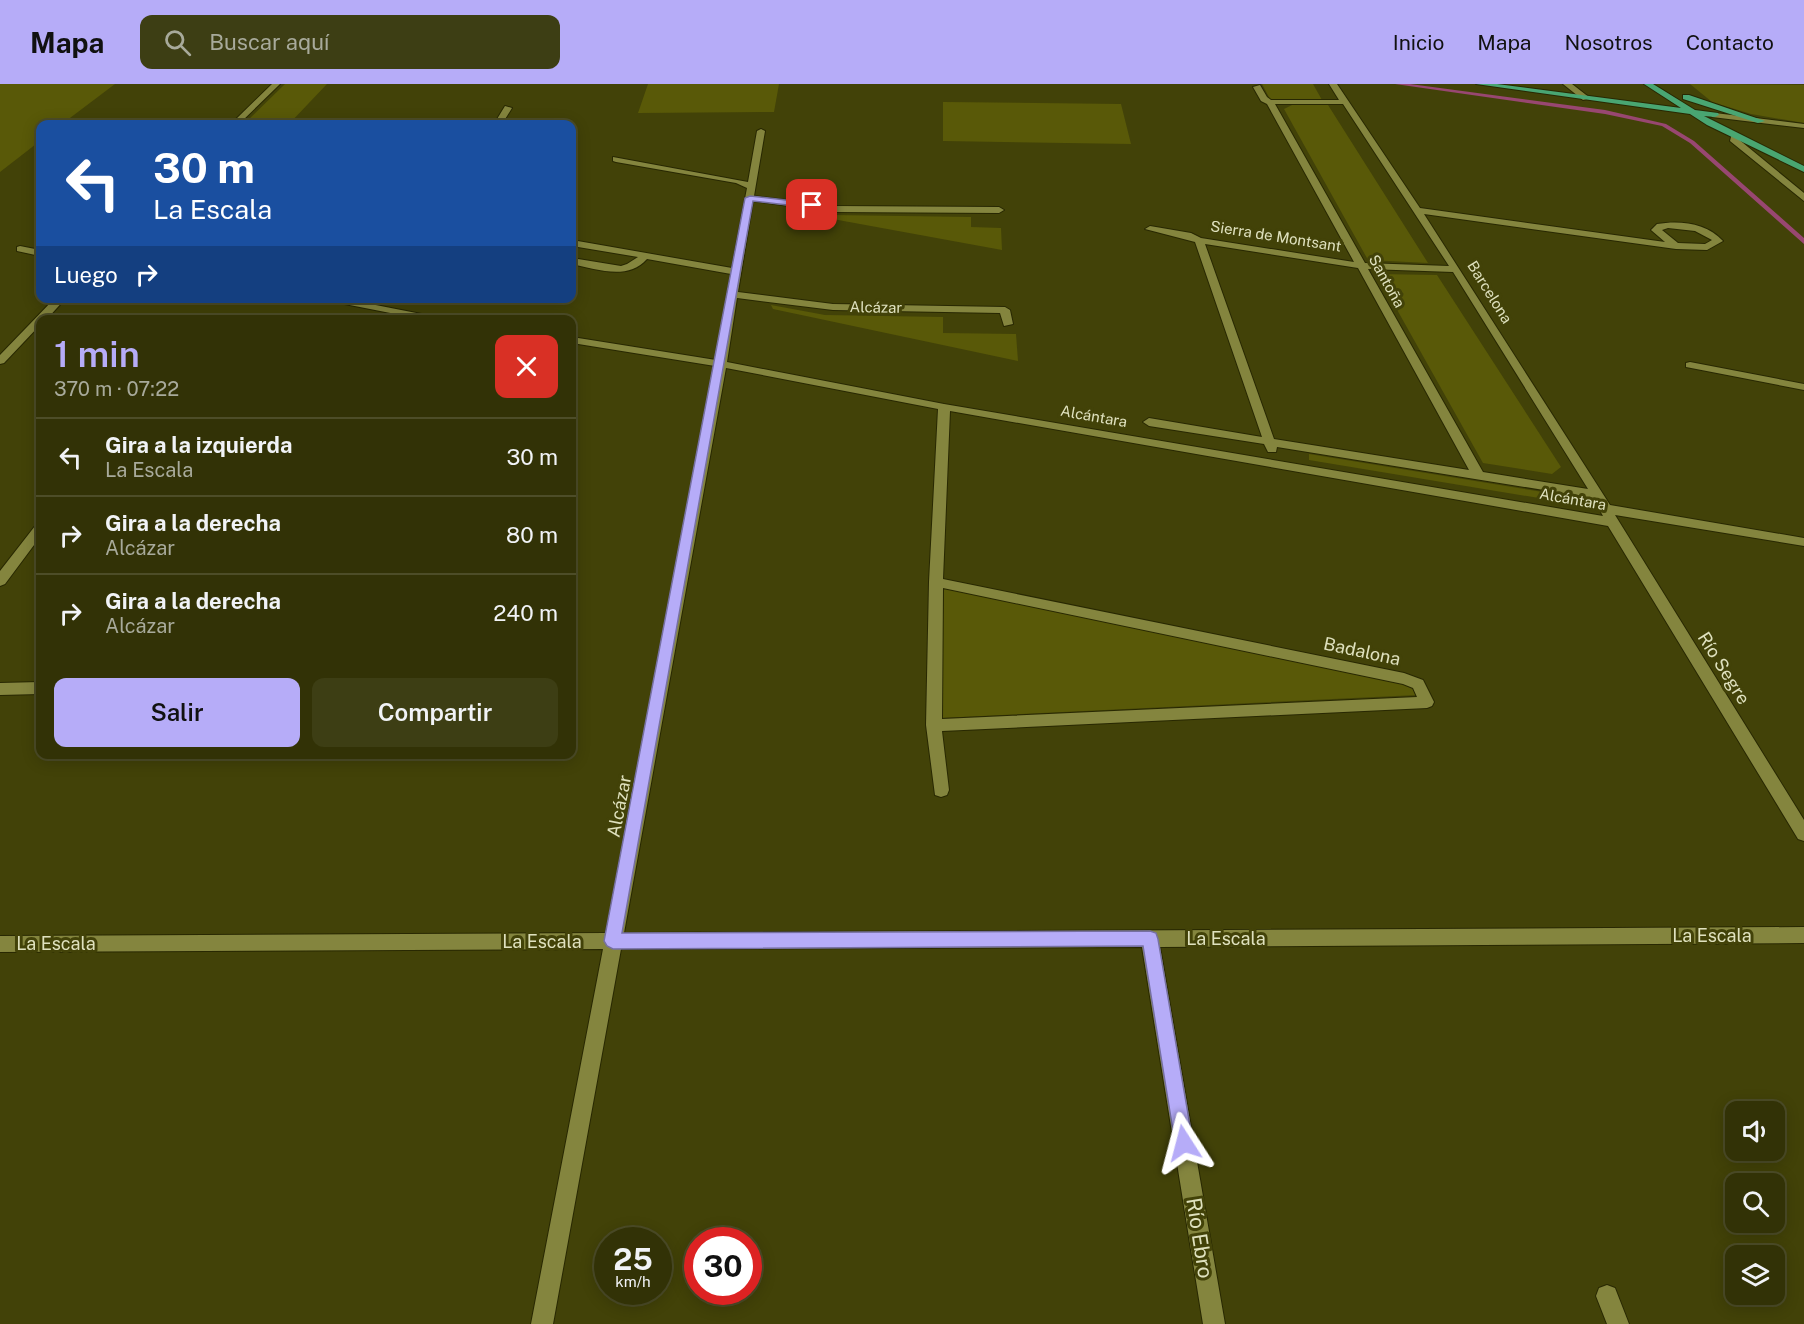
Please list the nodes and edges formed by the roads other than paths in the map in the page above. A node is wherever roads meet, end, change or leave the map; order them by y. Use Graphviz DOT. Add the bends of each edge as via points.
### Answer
graph roads {
  1 [pos="276,84"];
  2 [pos="1333,84"];
  3 [pos="1480,84"];
  4 [pos="1567,84"];
  5 [pos="1651,86"];
  6 [pos="1257,87"];
  7 [pos="1673,88"];
  8 [pos="1586,98"];
  9 [pos="1686,98"];
  10 [pos="1270,102"];
  11 [pos="1345,102"];
  12 [pos="1650,106"];
  13 [pos="508,108"];
  14 [pos="1690,111"];
  15 [pos="1715,115"];
  16 [pos="239,120"];
  17 [pos="500,120"];
  18 [pos="1761,121"];
  19 [pos="1804,126"];
  20 [pos="761,131"];
  21 [pos="1735,135"];
  22 [pos="1753,135"];
  23 [pos="616,159"];
  24 [pos="1804,161"];
  25 [pos="1804,169"];
  26 [pos="752,187"];
  27 [pos="750,198"];
  28 [pos="1804,198"];
  29 [pos="999,210"];
  30 [pos="1417,210"];
  31 [pos="1150,229"];
  32 [pos="1198,240"];
  33 [pos="576,244"];
  34 [pos="1676,246"];
  35 [pos="20,249"];
  36 [pos="36,252"];
  37 [pos="644,256"];
  38 [pos="576,262"];
  39 [pos="1361,266"];
  40 [pos="1456,269"];
  41 [pos="737,272"];
  42 [pos="733,294"];
  43 [pos="56,303"];
  44 [pos="348,303"];
  45 [pos="392,303"];
  46 [pos="388,310"];
  47 [pos="45,315"];
  48 [pos="418,315"];
  49 [pos="36,324"];
  50 [pos="1008,324"];
  51 [pos="576,341"];
  52 [pos="0,361"];
  53 [pos="721,364"];
  54 [pos="1690,365"];
  55 [pos="1804,387"];
  56 [pos="944,407"];
  57 [pos="1149,422"];
  58 [pos="1269,441"];
  59 [pos="1276,464"];
  60 [pos="1478,475"];
  61 [pos="1598,495"];
  62 [pos="1609,515"];
  63 [pos="36,534"];
  64 [pos="1804,542"];
  65 [pos="0,581"];
  66 [pos="936,582"];
  67 [pos="36,688"];
  68 [pos="0,689"];
  69 [pos="934,725"];
  70 [pos="941,790"];
  71 [pos="1785,803"];
  72 [pos="1804,808"];
  73 [pos="1804,834"];
  74 [pos="1804,935"];
  75 [pos="1150,939"];
  76 [pos="613,941"];
  77 [pos="0,944"];
  78 [pos="1607,1296"];
  79 [pos="542,1324"];
  80 [pos="1214,1324"];
  81 [pos="1618,1324"];
  1 -- 16 [label="street"];
  2 -- 11 [label="street, Barcelona"];
  3 -- 8 [label="main road"];
  4 -- 8 [label="street"];
  5 -- 12 [label="main road" via="1670,104"];
  5 -- 14 [label="main road"];
  6 -- 10 [label="street, Santoña"];
  7 -- 9 [label="main road"];
  8 -- 12 [label="main road"];
  9 -- 15 [label="main road"];
  9 -- 18 [label="main road"];
  10 -- 11 [label="street"];
  10 -- 39 [label="street, Santoña"];
  11 -- 30 [label="street, Barcelona"];
  12 -- 14 [label="main road"];
  13 -- 17 [label="street"];
  14 -- 15 [label="main road"];
  14 -- 21 [label="main road"];
  15 -- 18 [label="street"];
  15 -- 22 [label="main road"];
  18 -- 19 [label="street"];
  18 -- 22 [label="main road" via="1752,128"];
  20 -- 26 [label="street, Alcázar"];
  21 -- 25 [label="main road"];
  21 -- 28 [label="street" via="1733,139"];
  22 -- 24 [label="main road"];
  23 -- 26 [label="street" via="738,181"];
  26 -- 27 [label="street, Alcázar"];
  27 -- 29 [label="street" via="834,209"];
  27 -- 41 [label="street, Alcázar"];
  30 -- 34 [label="street"];
  30 -- 40 [label="street, Barcelona"];
  31 -- 32 [label="street, Sierra de Montsant"];
  32 -- 39 [label="street, Sierra de Montsant"];
  32 -- 58 [label="street, Sierra de Montsant"];
  33 -- 37 [label="street"];
  34 -- 34 [label="street" via="1656,230 1677,224 1711,234 1718,241 1707,247"];
  35 -- 36 [label="street"];
  37 -- 38 [label="street" via="640,264 622,268"];
  37 -- 41 [label="street"];
  39 -- 40 [label="street, Sierra de Montsant"];
  39 -- 60 [label="street, Santoña"];
  40 -- 61 [label="street, Barcelona"];
  41 -- 42 [label="street, Alcázar"];
  42 -- 50 [label="street, Alcázar" via="833,307 1005,310"];
  42 -- 53 [label="street, Alcázar"];
  43 -- 47 [label="street"];
  44 -- 46 [label="street"];
  45 -- 46 [label="street"];
  46 -- 48 [label="street"];
  49 -- 52 [label="street"];
  51 -- 53 [label="street, Alcántara"];
  53 -- 56 [label="street, Alcántara"];
  53 -- 76 [label="street, Alcázar"];
  54 -- 55 [label="street"];
  56 -- 59 [label="street, Alcántara"];
  56 -- 66 [label="street"];
  57 -- 58 [label="street, Alcántara"];
  58 -- 59 [label="street, Sierra de Montsant"];
  58 -- 60 [label="street, Alcántara"];
  59 -- 62 [label="street, Alcántara"];
  60 -- 61 [label="street, Alcántara"];
  61 -- 62 [label="street, Barcelona"];
  62 -- 64 [label="street, Alcántara"];
  62 -- 71 [label="street, Río Segre"];
  63 -- 65 [label="street"];
  66 -- 69 [label="street"];
  66 -- 69 [label="street, Badalona" via="1404,679 1418,684 1427,702"];
  67 -- 68 [label="street"];
  69 -- 70 [label="street"];
  71 -- 72 [label="street"];
  71 -- 73 [label="street, Río Segre"];
  74 -- 75 [label="street, La Escala"];
  75 -- 76 [label="street, La Escala"];
  75 -- 80 [label="street, Río Ebro"];
  76 -- 77 [label="street, La Escala"];
  76 -- 79 [label="street, Alcázar"];
  78 -- 81 [label="street"];
}
